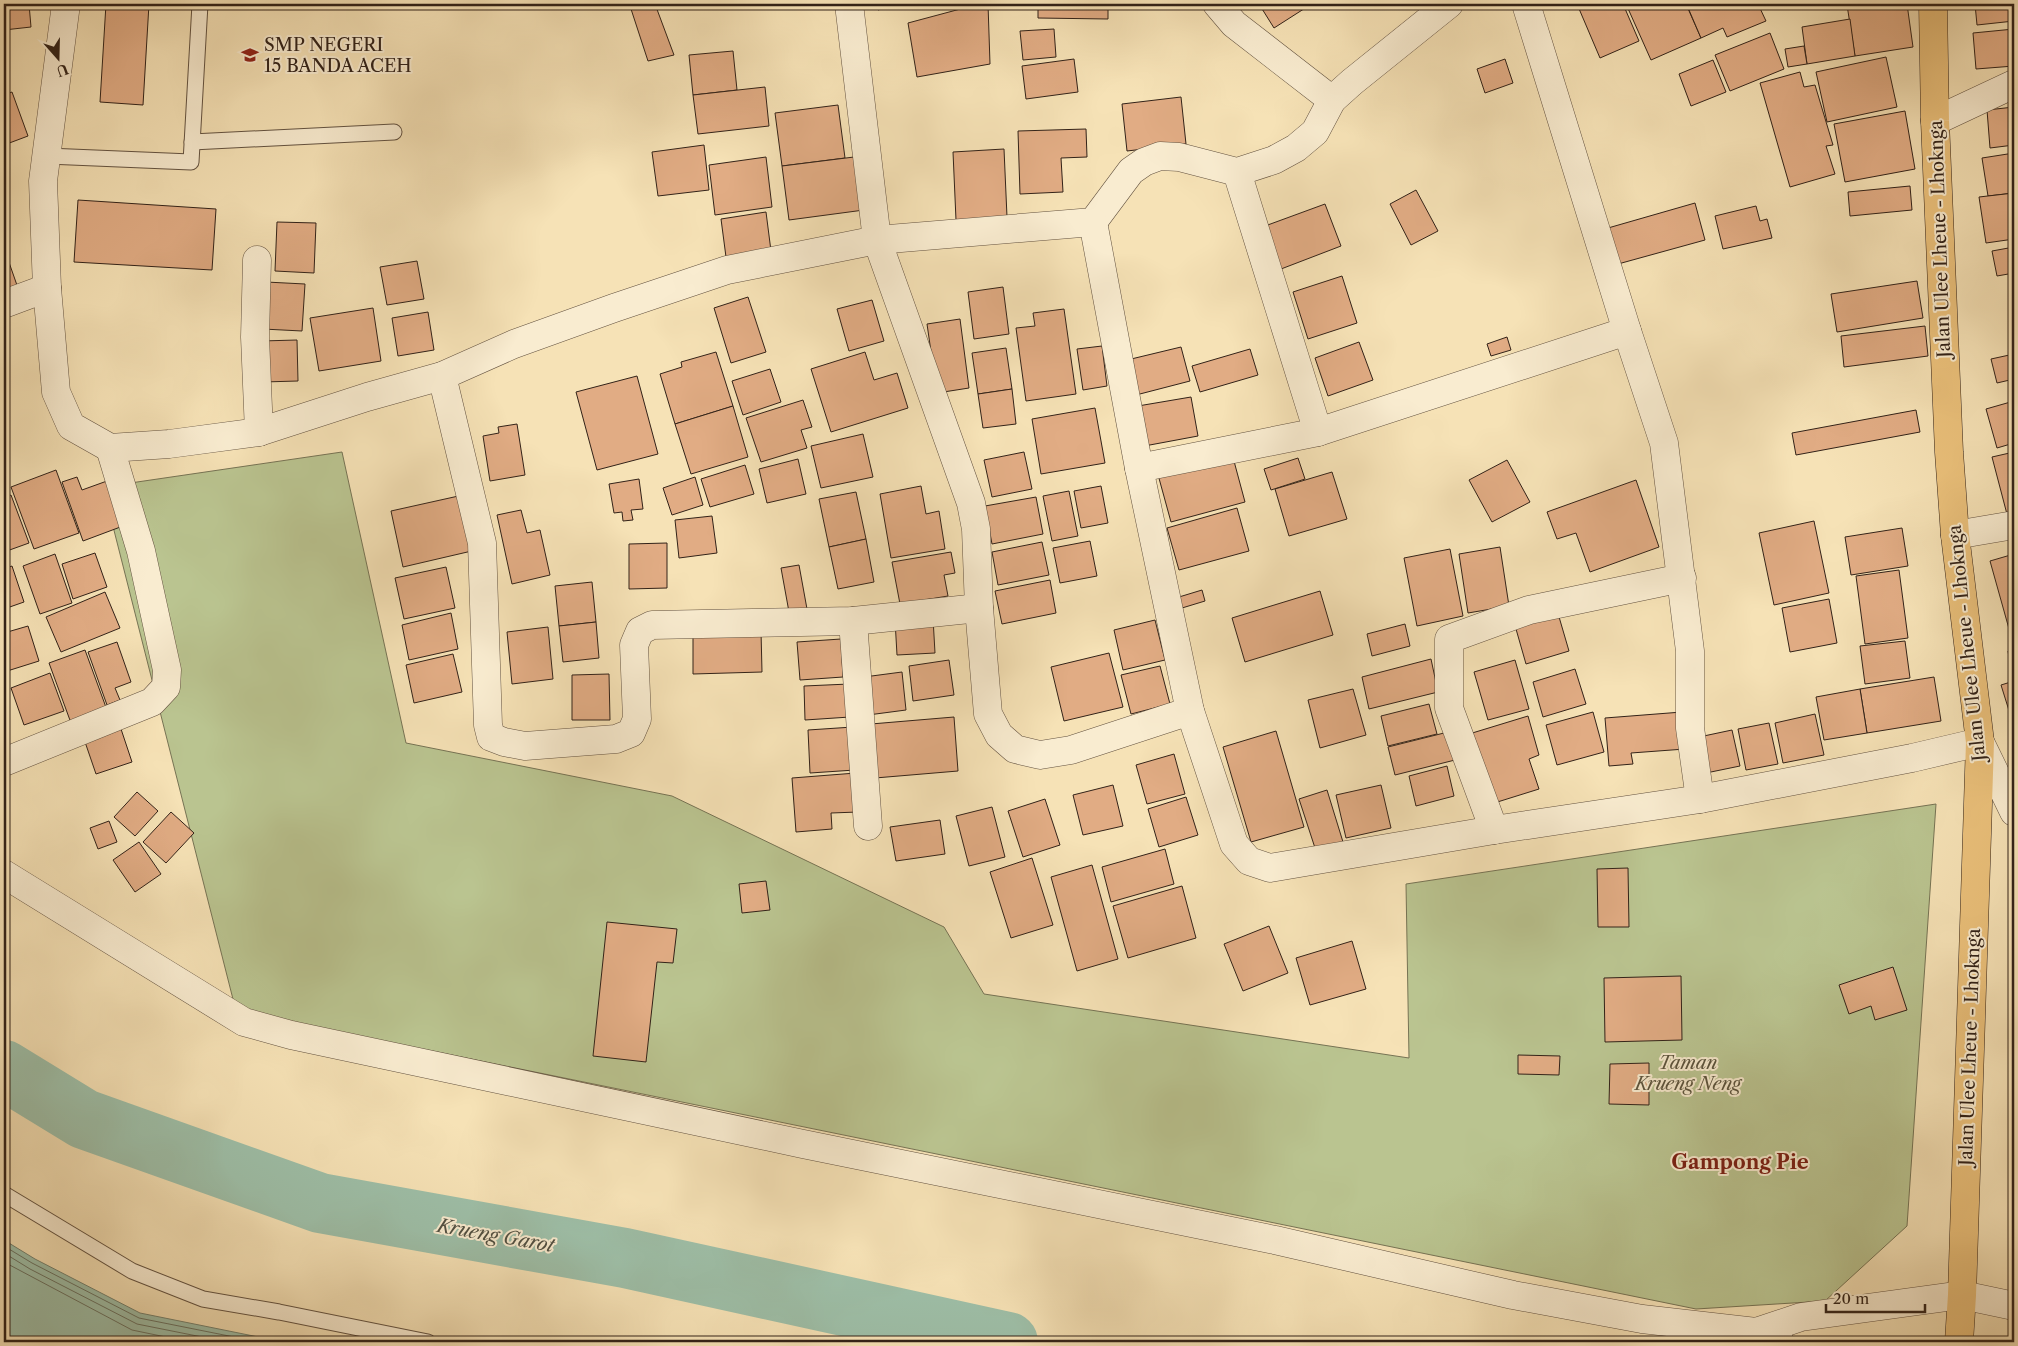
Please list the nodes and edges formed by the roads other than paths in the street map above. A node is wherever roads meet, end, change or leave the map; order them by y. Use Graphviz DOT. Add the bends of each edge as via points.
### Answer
graph roads {
  1 [pos="66,4"];
  2 [pos="200,4"];
  3 [pos="849,4"];
  4 [pos="1217,4"];
  5 [pos="1449,4"];
  6 [pos="1526,4"];
  7 [pos="1933,4"];
  8 [pos="2014,84"];
  9 [pos="1332,100"];
  10 [pos="1934,121"];
  11 [pos="394,132"];
  12 [pos="192,142"];
  13 [pos="47,156"];
  14 [pos="1237,172"];
  15 [pos="1093,222"];
  16 [pos="877,240"];
  17 [pos="257,260"];
  18 [pos="48,288"];
  19 [pos="4,304"];
  20 [pos="1627,332"];
  21 [pos="442,376"];
  22 [pos="259,432"];
  23 [pos="1318,432"];
  24 [pos="110,448"];
  25 [pos="1139,468"];
  26 [pos="2014,525"];
  27 [pos="1955,535"];
  28 [pos="1682,578"];
  29 [pos="979,608"];
  30 [pos="853,621"];
  31 [pos="1190,711"];
  32 [pos="1980,742"];
  33 [pos="4,762"];
  34 [pos="1700,799"];
  35 [pos="2014,812"];
  36 [pos="868,826"];
  37 [pos="1494,830"];
  38 [pos="4,874"];
  39 [pos="4,1194"];
  40 [pos="1962,1295"];
  41 [pos="2014,1306"];
  42 [pos="1768,1337"];
  43 [pos="428,1342"];
  44 [pos="1959,1342"];
  1 -- 13 [label="street"];
  2 -- 12 [label="lane"];
  3 -- 16 [label="street"];
  4 -- 9 [label="street" via="1234,24"];
  5 -- 9 [label="street"];
  6 -- 20 [label="street"];
  7 -- 10 [label="highway, Jalan Ulee Lheue - Lhoknga"];
  8 -- 10 [label="street"];
  9 -- 14 [label="street" via="1315,132 1296,148 1274,160"];
  10 -- 27 [label="highway, Jalan Ulee Lheue - Lhoknga"];
  11 -- 12 [label="lane"];
  12 -- 13 [label="lane" via="190,162"];
  13 -- 18 [label="street" via="43,182"];
  14 -- 15 [label="street" via="1179,156 1160,156 1131,171"];
  14 -- 23 [label="street"];
  15 -- 16 [label="street"];
  15 -- 25 [label="street"];
  16 -- 21 [label="street" via="727,270 514,344"];
  16 -- 29 [label="street" via="971,502 976,529"];
  17 -- 22 [label="street" via="255,337"];
  18 -- 19 [label="street"];
  18 -- 24 [label="street" via="56,392 71,426"];
  20 -- 23 [label="street"];
  20 -- 28 [label="street" via="1664,443"];
  21 -- 22 [label="street"];
  21 -- 30 [label="street" via="482,543 491,738 525,746 616,739 631,733 637,719 634,645 640,631 652,625"];
  22 -- 24 [label="street"];
  23 -- 25 [label="street"];
  24 -- 33 [label="street" via="141,551 167,670 166,687 152,702"];
  25 -- 31 [label="street"];
  26 -- 27 [label="street"];
  27 -- 32 [label="highway, Jalan Ulee Lheue - Lhoknga"];
  28 -- 34 [label="street" via="1690,651 1690,728"];
  28 -- 37 [label="street" via="1529,610 1449,639 1449,708"];
  29 -- 30 [label="street"];
  29 -- 31 [label="street" via="988,714 999,735 1015,749 1040,755 1071,750"];
  30 -- 36 [label="street"];
  31 -- 37 [label="street" via="1234,844 1249,861 1270,868"];
  32 -- 34 [label="street"];
  32 -- 35 [label="street"];
  32 -- 40 [label="highway, Jalan Ulee Lheue - Lhoknga"];
  34 -- 37 [label="street"];
  38 -- 42 [label="street" via="244,1022 291,1036 1275,1240 1513,1295 1642,1319"];
  39 -- 43 [label="lane" via="132,1271 203,1299"];
  40 -- 41 [label="street"];
  40 -- 42 [label="street" via="1801,1317"];
  40 -- 44 [label="highway, Jalan Ulee Lheue - Lhoknga"];
}
